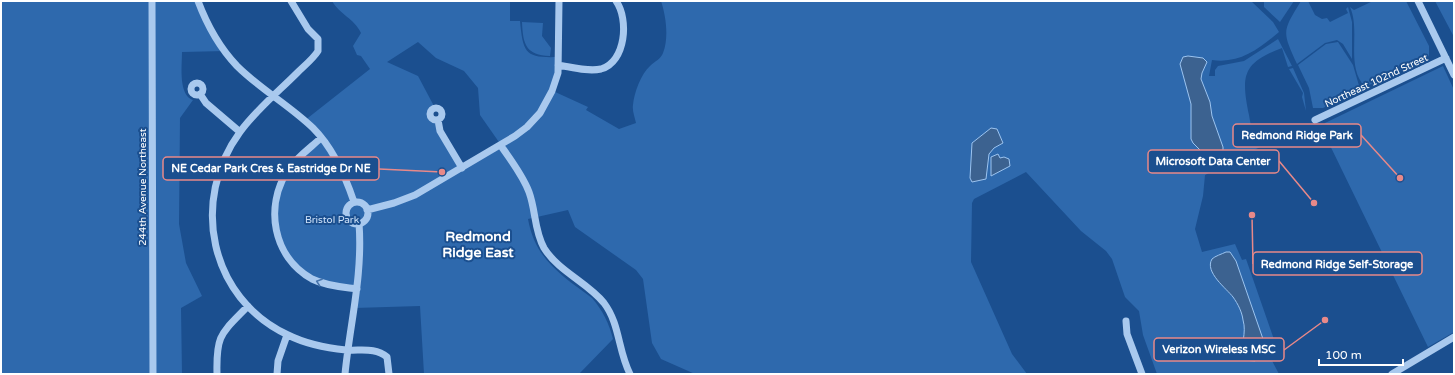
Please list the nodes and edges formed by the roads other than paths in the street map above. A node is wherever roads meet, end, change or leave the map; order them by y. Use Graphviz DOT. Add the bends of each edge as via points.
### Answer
graph roads {
  1 [pos="152,1"];
  2 [pos="198,1"];
  3 [pos="291,1"];
  4 [pos="559,1"];
  5 [pos="616,1"];
  6 [pos="1418,1"];
  7 [pos="1446,58"];
  8 [pos="558,65"];
  9 [pos="1454,75"];
  10 [pos="200,94"];
  11 [pos="274,96"];
  12 [pos="438,120"];
  13 [pos="1315,120"];
  14 [pos="240,132"];
  15 [pos="321,138"];
  16 [pos="501,146"];
  17 [pos="462,168"];
  18 [pos="354,202"];
  19 [pos="367,210"];
  20 [pos="359,223"];
  21 [pos="357,289"];
  22 [pos="248,306"];
  23 [pos="1126,321"];
  24 [pos="287,335"];
  25 [pos="1454,338"];
  26 [pos="347,350"];
  27 [pos="153,374"];
  28 [pos="217,374"];
  29 [pos="277,374"];
  30 [pos="345,374"];
  31 [pos="389,374"];
  32 [pos="630,374"];
  33 [pos="1142,374"];
  34 [pos="1392,374"];
  1 -- 27 [label="street, 244th Avenue Northeast"];
  2 -- 11 [label="street" via="212,32 225,51 238,66"];
  3 -- 11 [label="street" via="308,29 316,36 319,47 315,55"];
  4 -- 8 [label="street"];
  5 -- 8 [label="street" via="621,11 623,33 613,62 606,67 592,70"];
  6 -- 7 [label="street"];
  7 -- 9 [label="street"];
  7 -- 13 [label="street, Northeast 102nd Street"];
  8 -- 16 [label="street" via="555,84 540,113 527,127"];
  10 -- 14 [label="street" via="206,103"];
  11 -- 14 [label="street"];
  11 -- 15 [label="street" via="313,128"];
  12 -- 17 [label="street" via="440,130"];
  14 -- 22 [label="street" via="228,151 217,177 213,194 212,228 220,261 230,282"];
  15 -- 18 [label="street" via="339,165"];
  21 -- 15 [label="street, one-way" via="328,285 307,276 284,252 276,233 274,207 282,181 298,158"];
  16 -- 17 [label="street"];
  16 -- 32 [label="street" via="529,192 536,229 543,246 557,264 604,304 614,322"];
  17 -- 19 [label="street" via="415,195"];
  18 -- 19 [label="street" via="364,204"];
  18 -- 20 [label="street" via="348,206 346,213 352,222"];
  19 -- 20 [label="street" via="365,220"];
  20 -- 21 [label="street" via="361,246"];
  21 -- 26 [label="street"];
  22 -- 24 [label="street" via="270,325"];
  22 -- 28 [label="street" via="221,336 217,349"];
  23 -- 33 [label="street" via="1127,334"];
  24 -- 26 [label="street" via="312,344"];
  24 -- 29 [label="street"];
  25 -- 34 [label="street"];
  26 -- 30 [label="street"];
  26 -- 31 [label="street" via="375,351 384,354 387,357"];
}
